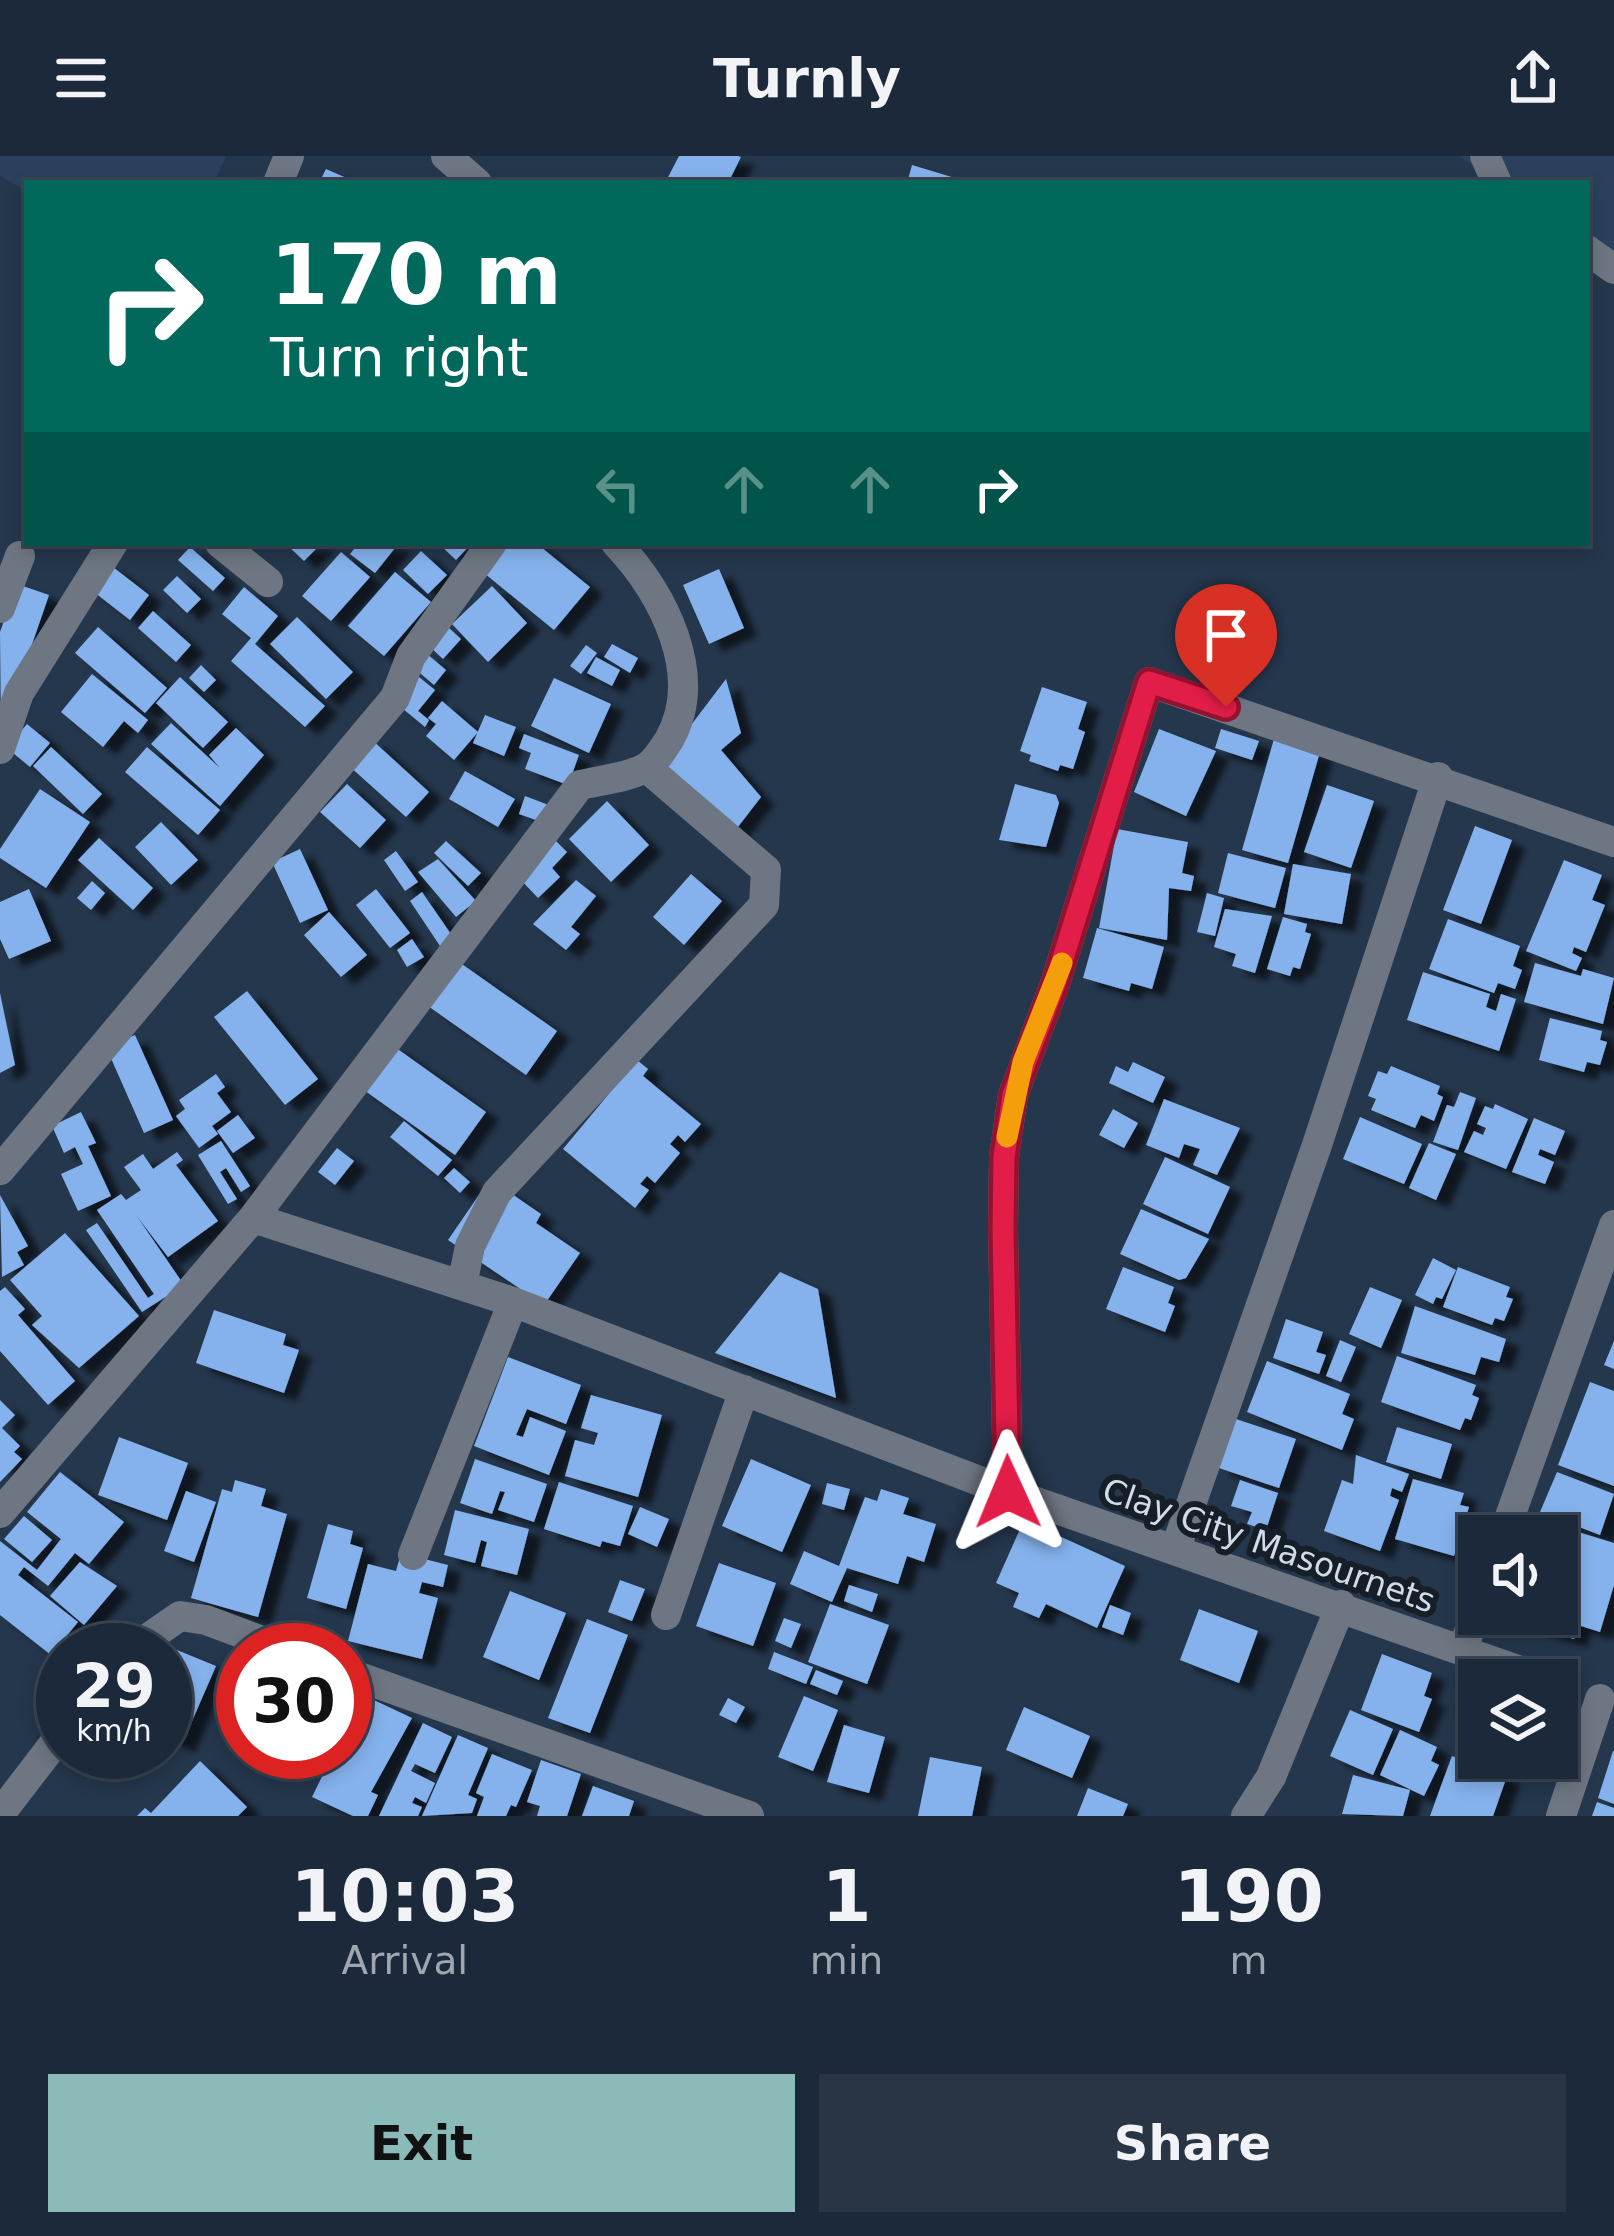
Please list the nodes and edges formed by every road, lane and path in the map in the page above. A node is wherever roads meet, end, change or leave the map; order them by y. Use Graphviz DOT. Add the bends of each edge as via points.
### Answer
graph roads {
  1 [pos="446,156"];
  2 [pos="474,180"];
  3 [pos="111,546"];
  4 [pos="224,546"];
  5 [pos="490,546"];
  6 [pos="618,546"];
  7 [pos="20,556"];
  8 [pos="268,582"];
  9 [pos="0,608"];
  10 [pos="0,749"];
  11 [pos="647,768"];
  12 [pos="1438,777"];
  13 [pos="1614,842"];
  14 [pos="0,1170"];
  15 [pos="253,1218"];
  16 [pos="1614,1225"];
  17 [pos="462,1285"];
  18 [pos="513,1302"];
  19 [pos="744,1390"];
  20 [pos="1008,1492"];
  21 [pos="0,1513"];
  22 [pos="1510,1515"];
  23 [pos="1175,1550"];
  24 [pos="413,1555"];
  25 [pos="1341,1605"];
  26 [pos="666,1616"];
  27 [pos="170,1623"];
  28 [pos="216,1624"];
  29 [pos="1468,1635"];
  30 [pos="1462,1651"];
  31 [pos="1485,1659"];
  32 [pos="372,1682"];
  33 [pos="1578,1691"];
  34 [pos="1607,1701"];
  35 [pos="36,1766"];
  36 [pos="2,1808"];
  37 [pos="749,1816"];
  38 [pos="1246,1816"];
  39 [pos="1561,1816"];
  1 -- 2 [label="street"];
  3 -- 10 [label="street" via="19,693"];
  4 -- 8 [label="street"];
  5 -- 14 [label="street" via="411,656 395,698"];
  6 -- 11 [label="street" via="657,599 684,681 683,715"];
  7 -- 9 [label="street"];
  11 -- 15 [label="street" via="580,784"];
  11 -- 17 [label="street" via="766,869 764,905 497,1192 470,1246"];
  12 -- 13 [label="street"];
  12 -- 20 [label="street" via="1149,682 1013,1095 1003,1229"];
  12 -- 23 [label="street"];
  15 -- 17 [label="street, Clay City Masournets"];
  15 -- 21 [label="street"];
  16 -- 22 [label="street"];
  17 -- 18 [label="street, Clay City Masournets"];
  18 -- 19 [label="street, Clay City Masournets"];
  18 -- 24 [label="street"];
  19 -- 20 [label="street, Clay City Masournets"];
  19 -- 26 [label="street"];
  20 -- 23 [label="street, Clay City Masournets"];
  23 -- 25 [label="street, Clay City Masournets"];
  25 -- 30 [label="street, Clay City Masournets"];
  25 -- 38 [label="street" via="1297,1719"];
  27 -- 28 [label="street" via="180,1616"];
  29 -- 30 [label="street"];
  30 -- 31 [label="street, Clay City Masournets"];
  32 -- 37 [label="street"];
  33 -- 34 [label="street"];
  34 -- 39 [label="street"];
  35 -- 36 [label="street"];
}
